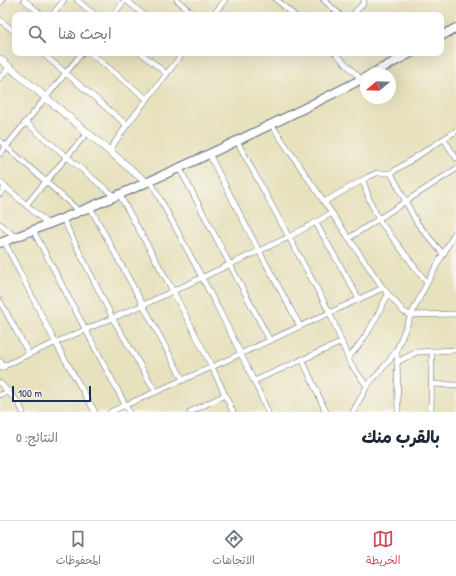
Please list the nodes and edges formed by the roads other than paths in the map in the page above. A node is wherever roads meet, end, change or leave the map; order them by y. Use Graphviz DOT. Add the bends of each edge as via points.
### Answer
graph roads {
  1 [pos="2,0"];
  2 [pos="24,0"];
  3 [pos="64,0"];
  4 [pos="76,0"];
  5 [pos="125,0"];
  6 [pos="176,0"];
  7 [pos="225,0"];
  8 [pos="277,0"];
  9 [pos="324,0"];
  10 [pos="364,0"];
  11 [pos="0,3"];
  12 [pos="38,12"];
  13 [pos="54,12"];
  14 [pos="91,12"];
  15 [pos="115,12"];
  16 [pos="140,12"];
  17 [pos="190,12"];
  18 [pos="215,12"];
  19 [pos="291,12"];
  20 [pos="337,12"];
  21 [pos="355,12"];
  22 [pos="0,20"];
  23 [pos="456,28"];
  24 [pos="12,30"];
  25 [pos="444,34"];
  26 [pos="46,56"];
  27 [pos="80,56"];
  28 [pos="94,56"];
  29 [pos="145,56"];
  30 [pos="181,56"];
  31 [pos="338,56"];
  32 [pos="405,56"];
  33 [pos="0,59"];
  34 [pos="10,67"];
  35 [pos="382,68"];
  36 [pos="66,73"];
  37 [pos="167,74"];
  38 [pos="360,75"];
  39 [pos="0,78"];
  40 [pos="360,80"];
  41 [pos="46,97"];
  42 [pos="147,99"];
  43 [pos="25,122"];
  44 [pos="271,124"];
  45 [pos="127,125"];
  46 [pos="456,131"];
  47 [pos="87,133"];
  48 [pos="444,139"];
  49 [pos="0,141"];
  50 [pos="237,141"];
  51 [pos="6,146"];
  52 [pos="109,151"];
  53 [pos="0,154"];
  54 [pos="209,154"];
  55 [pos="66,156"];
  56 [pos="456,158"];
  57 [pos="179,167"];
  58 [pos="456,169"];
  59 [pos="391,173"];
  60 [pos="363,180"];
  61 [pos="46,181"];
  62 [pos="148,181"];
  63 [pos="0,182"];
  64 [pos="6,187"];
  65 [pos="0,194"];
  66 [pos="117,195"];
  67 [pos="324,202"];
  68 [pos="406,202"];
  69 [pos="26,205"];
  70 [pos="90,207"];
  71 [pos="80,212"];
  72 [pos="332,213"];
  73 [pos="63,219"];
  74 [pos="379,220"];
  75 [pos="316,222"];
  76 [pos="0,224"];
  77 [pos="48,224"];
  78 [pos="34,230"];
  79 [pos="456,231"];
  80 [pos="16,237"];
  81 [pos="289,237"];
  82 [pos="349,238"];
  83 [pos="2,242"];
  84 [pos="450,242"];
  85 [pos="456,242"];
  86 [pos="259,251"];
  87 [pos="443,254"];
  88 [pos="230,264"];
  89 [pos="202,278"];
  90 [pos="427,283"];
  91 [pos="383,288"];
  92 [pos="173,291"];
  93 [pos="388,294"];
  94 [pos="359,299"];
  95 [pos="0,301"];
  96 [pos="143,305"];
  97 [pos="330,313"];
  98 [pos="456,314"];
  99 [pos="411,315"];
  100 [pos="113,319"];
  101 [pos="300,326"];
  102 [pos="86,330"];
  103 [pos="270,341"];
  104 [pos="55,342"];
  105 [pos="342,342"];
  106 [pos="397,349"];
  107 [pos="456,350"];
  108 [pos="432,351"];
  109 [pos="29,354"];
  110 [pos="241,354"];
  111 [pos="348,358"];
  112 [pos="302,359"];
  113 [pos="0,361"];
  114 [pos="397,362"];
  115 [pos="2,367"];
  116 [pos="212,367"];
  117 [pos="183,380"];
  118 [pos="254,381"];
  119 [pos="0,383"];
  120 [pos="431,384"];
  121 [pos="456,385"];
  122 [pos="367,386"];
  123 [pos="8,392"];
  124 [pos="156,392"];
  125 [pos="0,395"];
  126 [pos="224,395"];
  127 [pos="125,405"];
  128 [pos="22,412"];
  129 [pos="95,412"];
  130 [pos="110,412"];
  131 [pos="129,412"];
  132 [pos="190,412"];
  133 [pos="233,412"];
  134 [pos="266,412"];
  135 [pos="326,412"];
  136 [pos="353,412"];
  137 [pos="398,412"];
  138 [pos="431,412"];
  1 -- 11 [label="street"];
  2 -- 12 [label="street"];
  3 -- 13 [label="street"];
  4 -- 14 [label="street"];
  5 -- 15 [label="street"];
  5 -- 16 [label="street"];
  6 -- 17 [label="street"];
  7 -- 18 [label="street"];
  8 -- 19 [label="street"];
  9 -- 20 [label="street"];
  10 -- 21 [label="street"];
  22 -- 24 [label="street"];
  23 -- 25 [label="main road"];
  26 -- 36 [label="street"];
  27 -- 36 [label="street"];
  28 -- 42 [label="street"];
  29 -- 37 [label="street"];
  30 -- 37 [label="street"];
  31 -- 38 [label="street"];
  32 -- 35 [label="main road"];
  33 -- 34 [label="street"];
  34 -- 39 [label="street"];
  34 -- 41 [label="street"];
  36 -- 41 [label="street"];
  36 -- 45 [label="street"];
  37 -- 42 [label="street"];
  40 -- 44 [label="main road"];
  41 -- 43 [label="street"];
  41 -- 47 [label="street"];
  42 -- 45 [label="street"];
  43 -- 51 [label="street"];
  43 -- 55 [label="street"];
  44 -- 50 [label="main road"];
  44 -- 67 [label="street"];
  45 -- 52 [label="street"];
  46 -- 48 [label="street"];
  47 -- 52 [label="street"];
  47 -- 55 [label="street"];
  48 -- 56 [label="street"];
  48 -- 59 [label="street"];
  49 -- 51 [label="street"];
  50 -- 54 [label="main road"];
  50 -- 81 [label="street"];
  51 -- 53 [label="street"];
  51 -- 61 [label="street"];
  52 -- 62 [label="street"];
  54 -- 57 [label="main road"];
  54 -- 86 [label="street"];
  55 -- 61 [label="street"];
  55 -- 66 [label="street"];
  57 -- 62 [label="main road"];
  57 -- 88 [label="street"];
  58 -- 68 [label="street"];
  59 -- 60 [label="street" via="377,174"];
  59 -- 68 [label="street"];
  60 -- 67 [label="street"];
  60 -- 74 [label="street"];
  61 -- 69 [label="street"];
  61 -- 71 [label="street"];
  62 -- 66 [label="main road"];
  62 -- 89 [label="street"];
  63 -- 64 [label="street"];
  64 -- 65 [label="street"];
  64 -- 69 [label="street"];
  66 -- 70 [label="main road"];
  66 -- 92 [label="street"];
  67 -- 72 [label="street"];
  68 -- 74 [label="street"];
  68 -- 87 [label="street" via="417,223"];
  69 -- 77 [label="street"];
  70 -- 71 [label="main road"];
  70 -- 96 [label="street"];
  71 -- 73 [label="main road"];
  72 -- 75 [label="street"];
  72 -- 82 [label="street"];
  73 -- 77 [label="main road"];
  73 -- 100 [label="street"];
  74 -- 82 [label="street"];
  74 -- 90 [label="street"];
  75 -- 81 [label="street"];
  75 -- 94 [label="street"];
  76 -- 80 [label="street"];
  77 -- 78 [label="main road"];
  78 -- 80 [label="main road"];
  78 -- 102 [label="street"];
  79 -- 84 [label="street"];
  80 -- 83 [label="main road"];
  81 -- 86 [label="street"];
  81 -- 97 [label="street"];
  82 -- 91 [label="street"];
  83 -- 104 [label="street"];
  84 -- 85 [label="street"];
  84 -- 87 [label="street"];
  86 -- 88 [label="street"];
  86 -- 101 [label="street"];
  87 -- 90 [label="street"];
  88 -- 89 [label="street"];
  88 -- 103 [label="street"];
  89 -- 92 [label="street"];
  89 -- 110 [label="street"];
  90 -- 99 [label="street"];
  91 -- 93 [label="street"];
  91 -- 94 [label="street"];
  92 -- 96 [label="street"];
  92 -- 116 [label="street"];
  93 -- 99 [label="street" via="404,312"];
  93 -- 111 [label="street" via="360,346"];
  94 -- 97 [label="street"];
  95 -- 109 [label="street"];
  96 -- 100 [label="street"];
  96 -- 117 [label="street"];
  97 -- 101 [label="street"];
  97 -- 105 [label="street"];
  98 -- 99 [label="street"];
  99 -- 106 [label="street"];
  100 -- 102 [label="street"];
  100 -- 124 [label="street"];
  101 -- 103 [label="street"];
  102 -- 104 [label="street"];
  102 -- 127 [label="street"];
  103 -- 110 [label="street"];
  104 -- 109 [label="street"];
  104 -- 129 [label="street"];
  105 -- 111 [label="street"];
  105 -- 112 [label="street"];
  106 -- 114 [label="street"];
  106 -- 122 [label="street"];
  107 -- 108 [label="street"];
  108 -- 114 [label="street" via="417,352"];
  108 -- 120 [label="street"];
  109 -- 115 [label="street"];
  110 -- 116 [label="street"];
  110 -- 118 [label="street"];
  111 -- 122 [label="street" via="359,378"];
  112 -- 118 [label="street"];
  112 -- 135 [label="street"];
  113 -- 115 [label="street"];
  114 -- 137 [label="street"];
  116 -- 117 [label="street"];
  116 -- 126 [label="street"];
  117 -- 124 [label="street"];
  118 -- 134 [label="street"];
  119 -- 123 [label="street"];
  120 -- 121 [label="street"];
  120 -- 138 [label="street"];
  122 -- 136 [label="street"];
  123 -- 125 [label="street"];
  123 -- 128 [label="street" via="18,402"];
  124 -- 127 [label="street"];
  126 -- 132 [label="street"];
  126 -- 133 [label="street"];
  127 -- 130 [label="street"];
  127 -- 131 [label="street"];
}
